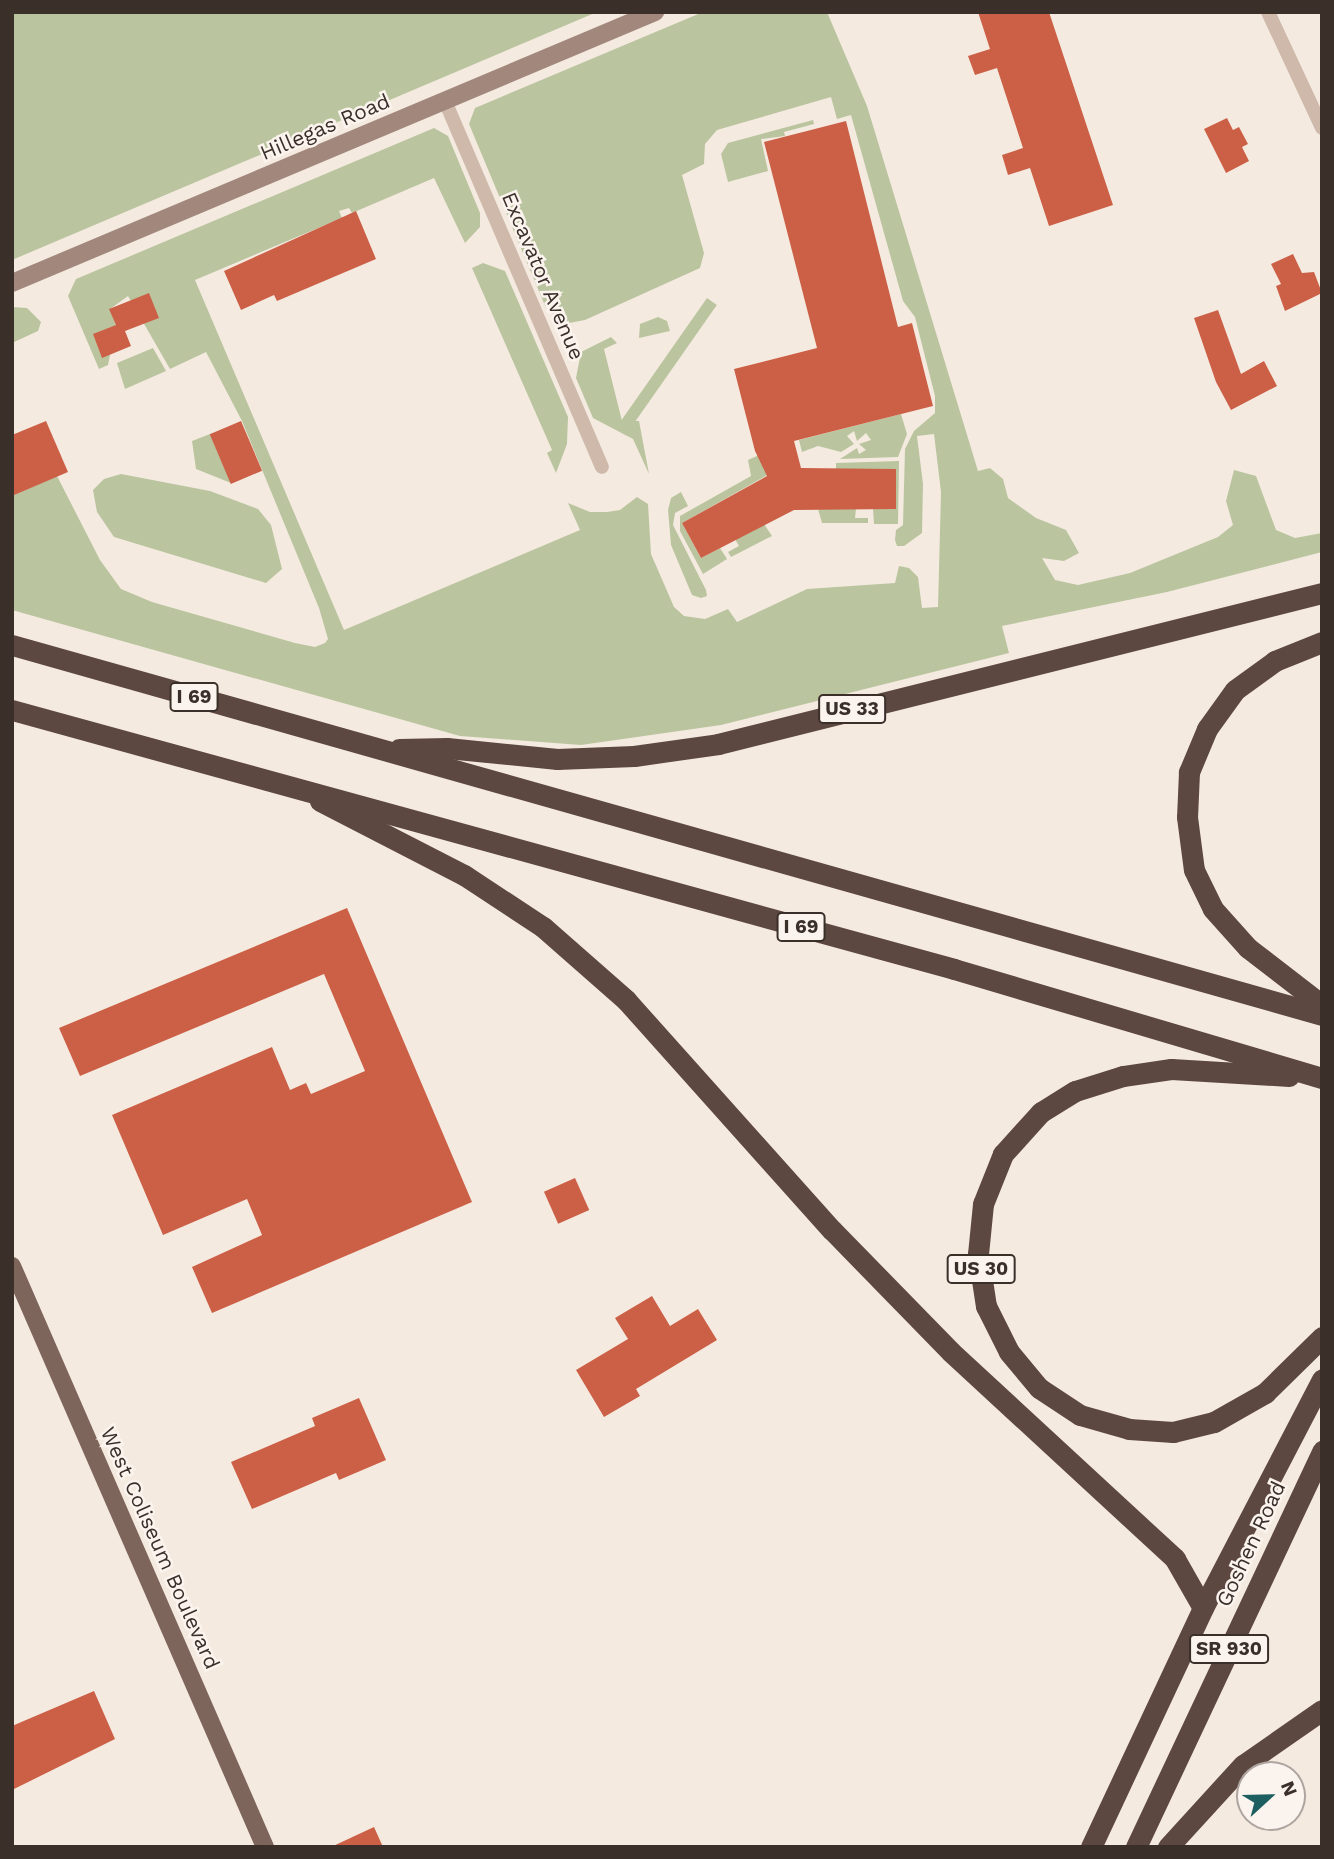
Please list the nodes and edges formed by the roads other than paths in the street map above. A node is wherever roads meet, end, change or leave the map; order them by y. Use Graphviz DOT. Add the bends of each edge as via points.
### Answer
graph roads {
  1 [pos="655,12"];
  2 [pos="1268,12"];
  3 [pos="445,101"];
  4 [pos="1322,128"];
  5 [pos="12,283"];
  6 [pos="603,467"];
  7 [pos="1322,593"];
  8 [pos="1322,642"];
  9 [pos="12,645"];
  10 [pos="12,710"];
  11 [pos="374,750"];
  12 [pos="285,782"];
  13 [pos="1322,1005"];
  14 [pos="1322,1015"];
  15 [pos="1319,1077"];
  16 [pos="12,1266"];
  17 [pos="1322,1337"];
  18 [pos="1322,1380"];
  19 [pos="1322,1451"];
  20 [pos="1203,1608"];
  21 [pos="1322,1710"];
  22 [pos="265,1847"];
  23 [pos="1091,1847"];
  24 [pos="1136,1847"];
  25 [pos="1168,1847"];
  1 -- 3 [label="main road, Hillegas Road"];
  2 -- 4 [label="street"];
  3 -- 5 [label="main road, Hillegas Road"];
  3 -- 6 [label="street, Excavator Avenue"];
  7 -- 11 [label="highway, US 33" via="718,744 634,756 557,759 447,748"];
  8 -- 13 [label="highway" via="1275,661 1235,690 1207,729 1189,772 1187,817 1194,870 1213,909 1248,948"];
  9 -- 11 [label="highway, I 69"];
  10 -- 12 [label="highway, I 69"];
  11 -- 14 [label="highway, I 69"];
  12 -- 15 [label="highway, I 69"];
  12 -- 20 [label="highway" via="464,875 543,927 626,1000 832,1230 951,1352 1175,1559"];
  15 -- 17 [label="highway, US 30" via="1171,1069 1123,1076 1075,1091 1041,1112 1003,1154 984,1204 978,1254 986,1306 1009,1352 1039,1388 1080,1415 1129,1429 1173,1432 1214,1422 1265,1393"];
  16 -- 22 [label="main road, West Coliseum Boulevard"];
  18 -- 20 [label="highway, SR 930"];
  19 -- 24 [label="highway, Goshen Road / SR 930"];
  20 -- 23 [label="highway, SR 930"];
  21 -- 25 [label="highway" via="1243,1765"];
}
